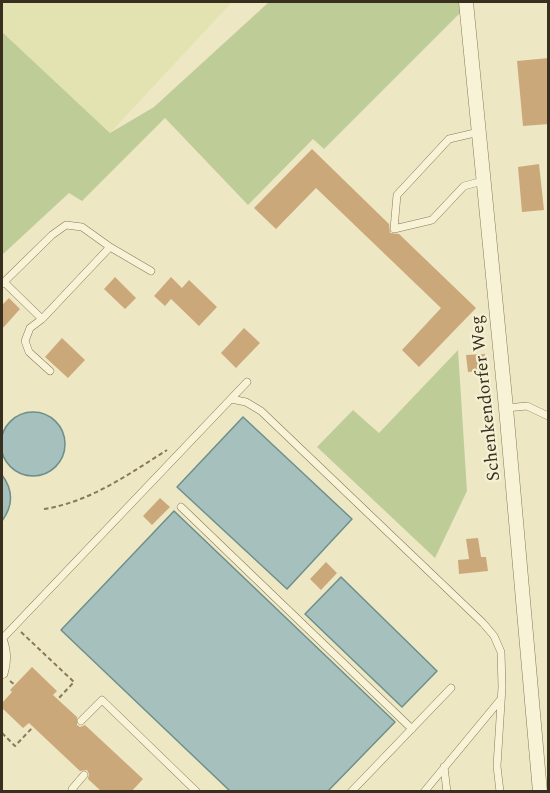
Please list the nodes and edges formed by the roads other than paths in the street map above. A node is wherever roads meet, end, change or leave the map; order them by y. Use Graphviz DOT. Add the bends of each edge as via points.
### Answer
graph roads {
  1 [pos="466,2"];
  2 [pos="478,132"];
  3 [pos="483,181"];
  4 [pos="110,248"];
  5 [pos="151,271"];
  6 [pos="3,283"];
  7 [pos="42,319"];
  8 [pos="50,371"];
  9 [pos="247,382"];
  10 [pos="231,399"];
  11 [pos="506,408"];
  12 [pos="549,416"];
  13 [pos="181,507"];
  14 [pos="2,638"];
  15 [pos="2,675"];
  16 [pos="451,688"];
  17 [pos="501,699"];
  18 [pos="81,721"];
  19 [pos="412,729"];
  20 [pos="444,767"];
  21 [pos="84,775"];
  22 [pos="74,792"];
  23 [pos="197,792"];
  24 [pos="351,792"];
  25 [pos="424,792"];
  26 [pos="447,792"];
  27 [pos="500,792"];
  28 [pos="540,792"];
  1 -- 2 [label="street, Schenkendorfer Weg"];
  2 -- 3 [label="street, Schenkendorfer Weg"];
  2 -- 3 [label="lane" via="449,139 397,195 394,229 432,220 464,186"];
  3 -- 11 [label="street, Schenkendorfer Weg"];
  4 -- 5 [label="lane"];
  4 -- 6 [label="lane" via="82,227 66,225"];
  4 -- 7 [label="lane"];
  6 -- 7 [label="lane"];
  7 -- 8 [label="lane" via="30,328 25,341 30,352"];
  9 -- 10 [label="lane"];
  10 -- 14 [label="lane"];
  10 -- 17 [label="lane" via="261,411 483,623 501,652"];
  11 -- 12 [label="lane" via="527,406"];
  11 -- 28 [label="street, Schenkendorfer Weg"];
  13 -- 19 [label="lane"];
  14 -- 15 [label="lane" via="7,662"];
  16 -- 19 [label="lane"];
  17 -- 20 [label="lane"];
  17 -- 27 [label="lane" via="497,766"];
  18 -- 23 [label="lane" via="102,700"];
  19 -- 24 [label="lane"];
  20 -- 25 [label="lane"];
  20 -- 26 [label="lane"];
  21 -- 22 [label="lane" via="72,789"];
}
